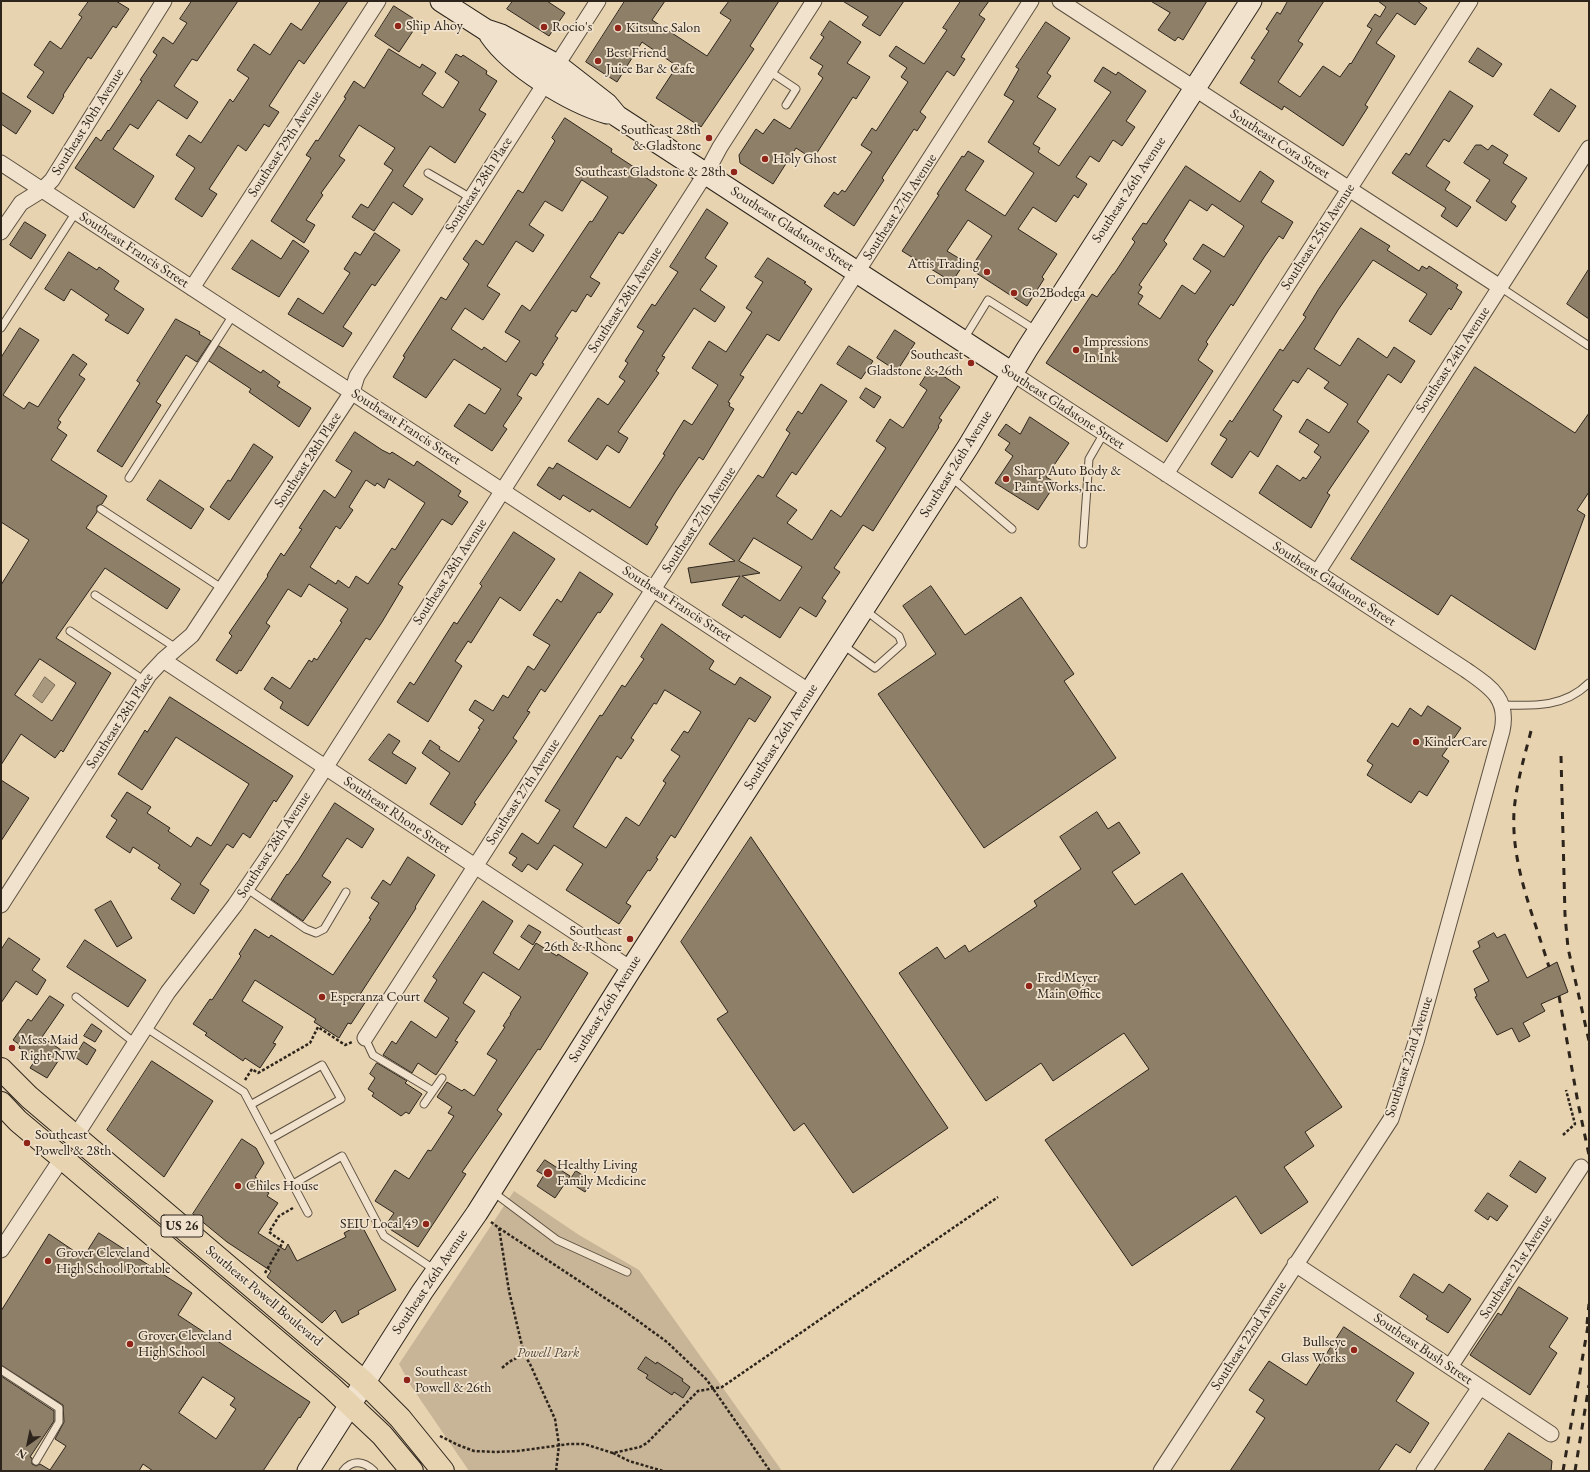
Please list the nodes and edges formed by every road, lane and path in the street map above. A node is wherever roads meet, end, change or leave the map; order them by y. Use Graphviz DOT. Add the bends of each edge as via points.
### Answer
graph roads {
  1 [pos="164,1"];
  2 [pos="378,1"];
  3 [pos="442,1"];
  4 [pos="598,1"];
  5 [pos="814,1"];
  6 [pos="1031,1"];
  7 [pos="1060,1"];
  8 [pos="1251,1"];
  9 [pos="1470,1"];
  10 [pos="486,30"];
  11 [pos="557,65"];
  12 [pos="769,71"];
  13 [pos="545,83"];
  14 [pos="1194,89"];
  15 [pos="786,105"];
  16 [pos="617,116"];
  17 [pos="1589,148"];
  18 [pos="1,163"];
  19 [pos="428,173"];
  20 [pos="706,173"];
  21 [pos="1350,188"];
  22 [pos="42,190"];
  23 [pos="471,198"];
  24 [pos="76,212"];
  25 [pos="1,232"];
  26 [pos="858,273"];
  27 [pos="1500,287"];
  28 [pos="192,288"];
  29 [pos="233,315"];
  30 [pos="1,328"];
  31 [pos="1038,332"];
  32 [pos="962,341"];
  33 [pos="1589,346"];
  34 [pos="1012,373"];
  35 [pos="352,392"];
  36 [pos="1104,434"];
  37 [pos="1166,474"];
  38 [pos="949,476"];
  39 [pos="129,478"];
  40 [pos="502,490"];
  41 [pos="101,509"];
  42 [pos="1012,529"];
  43 [pos="1083,544"];
  44 [pos="1317,573"];
  45 [pos="654,589"];
  46 [pos="224,590"];
  47 [pos="95,595"];
  48 [pos="863,609"];
  49 [pos="70,631"];
  50 [pos="841,643"];
  51 [pos="176,648"];
  52 [pos="162,660"];
  53 [pos="145,681"];
  54 [pos="1589,683"];
  55 [pos="810,692"];
  56 [pos="1502,705"];
  57 [pos="325,767"];
  58 [pos="475,867"];
  59 [pos="246,888"];
  60 [pos="346,892"];
  61 [pos="1,905"];
  62 [pos="631,969"];
  63 [pos="76,998"];
  64 [pos="145,1027"];
  65 [pos="364,1038"];
  66 [pos="135,1043"];
  67 [pos="1,1069"];
  68 [pos="442,1078"];
  69 [pos="240,1089"];
  70 [pos="1566,1090"];
  71 [pos="433,1091"];
  72 [pos="1,1103"];
  73 [pos="252,1104"];
  74 [pos="424,1104"];
  75 [pos="1563,1135"];
  76 [pos="75,1137"];
  77 [pos="270,1139"];
  78 [pos="62,1158"];
  79 [pos="1582,1167"];
  80 [pos="293,1184"];
  81 [pos="491,1191"];
  82 [pos="998,1197"];
  83 [pos="304,1203"];
  84 [pos="308,1213"];
  85 [pos="477,1213"];
  86 [pos="499,1228"];
  87 [pos="1,1250"];
  88 [pos="1295,1264"];
  89 [pos="437,1271"];
  90 [pos="627,1272"];
  91 [pos="255,1288"];
  92 [pos="524,1354"];
  93 [pos="1450,1367"];
  94 [pos="502,1368"];
  95 [pos="1,1370"];
  96 [pos="364,1382"];
  97 [pos="1480,1387"];
  98 [pos="713,1388"];
  99 [pos="350,1404"];
  100 [pos="1551,1434"];
  101 [pos="440,1436"];
  102 [pos="559,1445"];
  103 [pos="613,1453"];
  104 [pos="36,1460"];
  105 [pos="308,1471"];
  106 [pos="343,1471"];
  107 [pos="374,1471"];
  108 [pos="412,1471"];
  109 [pos="443,1471"];
  110 [pos="556,1471"];
  111 [pos="663,1471"];
  112 [pos="770,1471"];
  113 [pos="1161,1471"];
  114 [pos="1424,1471"];
  1 -- 22 [label="street, Southeast 30th Avenue" via="52,180"];
  2 -- 28 [label="street, Southeast 29th Avenue"];
  3 -- 10 [label="street, Southeast Gladstone Street"];
  4 -- 11 [label="street, Southeast 28th Place"];
  5 -- 12 [label="street, Southeast 28th Avenue"];
  6 -- 26 [label="street, Southeast 27th Avenue"];
  7 -- 14 [label="street, Southeast Cora Street"];
  8 -- 14 [label="street, Southeast 26th Avenue"];
  9 -- 21 [label="street, Southeast 25th Avenue"];
  10 -- 11 [label="street, Southeast Gladstone Street" via="501,35"];
  10 -- 13 [label="street, Southeast Gladstone Street" via="496,44"];
  11 -- 13 [label="street, Southeast 28th Place"];
  11 -- 16 [label="street, Southeast Gladstone Street" via="607,104"];
  12 -- 15 [label="lane" via="796,89"];
  12 -- 20 [label="street, Southeast 28th Avenue"];
  13 -- 16 [label="street, Southeast Gladstone Street" via="599,110"];
  13 -- 23 [label="street, Southeast 28th Place"];
  14 -- 21 [label="street, Southeast Cora Street"];
  14 -- 31 [label="street, Southeast 26th Avenue"];
  16 -- 20 [label="street, Southeast Gladstone Street"];
  17 -- 27 [label="street, Southeast 24th Avenue"];
  18 -- 22 [label="street, Southeast Francis Street"];
  19 -- 23 [label="lane"];
  20 -- 26 [label="street, Southeast Gladstone Street"];
  20 -- 40 [label="street, Southeast 28th Avenue"];
  21 -- 27 [label="street, Southeast Cora Street"];
  21 -- 37 [label="street, Southeast 25th Avenue"];
  22 -- 24 [label="street, Southeast Francis Street"];
  22 -- 25 [label="street, Southeast 30th Avenue" via="21,202"];
  23 -- 35 [label="street, Southeast 28th Place" via="357,376"];
  24 -- 28 [label="street, Southeast Francis Street"];
  24 -- 30 [label="lane"];
  26 -- 32 [label="street, Southeast Gladstone Street"];
  26 -- 45 [label="street, Southeast 27th Avenue"];
  27 -- 33 [label="lane"];
  27 -- 44 [label="street, Southeast 24th Avenue"];
  28 -- 29 [label="street, Southeast Francis Street"];
  29 -- 35 [label="street, Southeast Francis Street"];
  29 -- 39 [label="lane"];
  31 -- 32 [label="lane" via="988,300"];
  31 -- 34 [label="street, Southeast 26th Avenue"];
  32 -- 34 [label="street, Southeast Gladstone Street"];
  34 -- 36 [label="street, Southeast Gladstone Street"];
  34 -- 38 [label="street, Southeast 26th Avenue"];
  35 -- 40 [label="street, Southeast Francis Street"];
  35 -- 46 [label="street, Southeast 28th Place"];
  36 -- 37 [label="street, Southeast Gladstone Street"];
  36 -- 43 [label="lane" via="1090,459"];
  37 -- 44 [label="street, Southeast Gladstone Street"];
  38 -- 42 [label="lane"];
  38 -- 48 [label="street, Southeast 26th Avenue"];
  40 -- 45 [label="street, Southeast Francis Street"];
  40 -- 57 [label="street, Southeast 28th Avenue"];
  41 -- 46 [label="lane"];
  44 -- 56 [label="street, Southeast Gladstone Street" via="1489,686"];
  45 -- 55 [label="street, Southeast Francis Street"];
  45 -- 58 [label="street, Southeast 27th Avenue"];
  46 -- 51 [label="street, Southeast 28th Place" via="192,635"];
  47 -- 51 [label="lane"];
  48 -- 50 [label="street, Southeast 26th Avenue"];
  48 -- 50 [label="lane" via="899,636 902,644 875,668"];
  49 -- 53 [label="lane"];
  50 -- 55 [label="street, Southeast 26th Avenue"];
  51 -- 52 [label="street, Southeast 28th Place"];
  52 -- 53 [label="street, Southeast 28th Place"];
  52 -- 57 [label="street, Southeast Rhone Street"];
  53 -- 61 [label="street, Southeast 28th Place"];
  54 -- 56 [label="lane" via="1579,693 1559,702 1531,706"];
  55 -- 62 [label="street, Southeast 26th Avenue"];
  56 -- 88 [label="street, Southeast 22nd Avenue" via="1502,730 1397,1104 1391,1119"];
  57 -- 58 [label="street, Southeast Rhone Street"];
  57 -- 59 [label="street, Southeast 28th Avenue"];
  58 -- 62 [label="street, Southeast Rhone Street"];
  58 -- 65 [label="street, Southeast 27th Avenue"];
  59 -- 60 [label="lane" via="306,929 316,933 324,929"];
  59 -- 64 [label="street, Southeast 28th Avenue"];
  62 -- 81 [label="street, Southeast 26th Avenue"];
  63 -- 66 [label="lane"];
  64 -- 66 [label="street, Southeast 28th Avenue"];
  64 -- 69 [label="lane"];
  65 -- 69 [label="path" via="346,1045 318,1027 310,1043 258,1073 252,1069"];
  65 -- 71 [label="lane" via="373,1055"];
  66 -- 76 [label="street, Southeast 28th Avenue"];
  67 -- 76 [label="main road, Southeast Powell Boulevard / US 26" via="28,1097"];
  68 -- 71 [label="lane"];
  69 -- 73 [label="lane"];
  70 -- 75 [label="path" via="1575,1124"];
  71 -- 74 [label="lane"];
  72 -- 78 [label="main road, Southeast Powell Boulevard / US 26"];
  73 -- 77 [label="lane"];
  73 -- 77 [label="lane" via="322,1065 341,1099"];
  76 -- 91 [label="main road, Southeast Powell Boulevard / US 26"];
  77 -- 80 [label="lane"];
  78 -- 87 [label="street"];
  78 -- 99 [label="main road, Southeast Powell Boulevard / US 26"];
  79 -- 93 [label="street, Southeast 21st Avenue"];
  80 -- 83 [label="lane"];
  80 -- 89 [label="lane" via="342,1156 384,1236"];
  81 -- 85 [label="street, Southeast 26th Avenue"];
  81 -- 90 [label="lane" via="557,1240"];
  82 -- 98 [label="path" via="722,1387"];
  83 -- 84 [label="lane"];
  83 -- 91 [label="path" via="279,1216 269,1232 283,1242"];
  85 -- 86 [label="path"];
  85 -- 89 [label="street, Southeast 26th Avenue"];
  86 -- 92 [label="path" via="509,1291"];
  86 -- 98 [label="path" via="667,1342"];
  88 -- 93 [label="street, Southeast Bush Street"];
  88 -- 113 [label="street, Southeast 22nd Avenue"];
  89 -- 96 [label="street, Southeast 26th Avenue"];
  91 -- 96 [label="main road, Southeast Powell Boulevard / US 26"];
  92 -- 94 [label="path"];
  92 -- 102 [label="path" via="555,1419"];
  93 -- 97 [label="street, Southeast Bush Street"];
  95 -- 104 [label="lane" via="59,1408 59,1422"];
  96 -- 99 [label="street, Southeast 26th Avenue"];
  96 -- 109 [label="main road, Southeast Powell Boulevard / US 26" via="405,1423"];
  97 -- 100 [label="street, Southeast Bush Street"];
  97 -- 114 [label="street"];
  98 -- 103 [label="path" via="698,1390 647,1443"];
  98 -- 112 [label="path"];
  99 -- 105 [label="street, Southeast 26th Avenue"];
  99 -- 108 [label="main road, Southeast Powell Boulevard / US 26" via="382,1435"];
  101 -- 102 [label="path" via="474,1451 518,1451"];
  102 -- 103 [label="path" via="584,1444"];
  102 -- 110 [label="path"];
  103 -- 111 [label="path" via="629,1461"];
  106 -- 107 [label="lane" via="348,1465 359,1462"];
}
